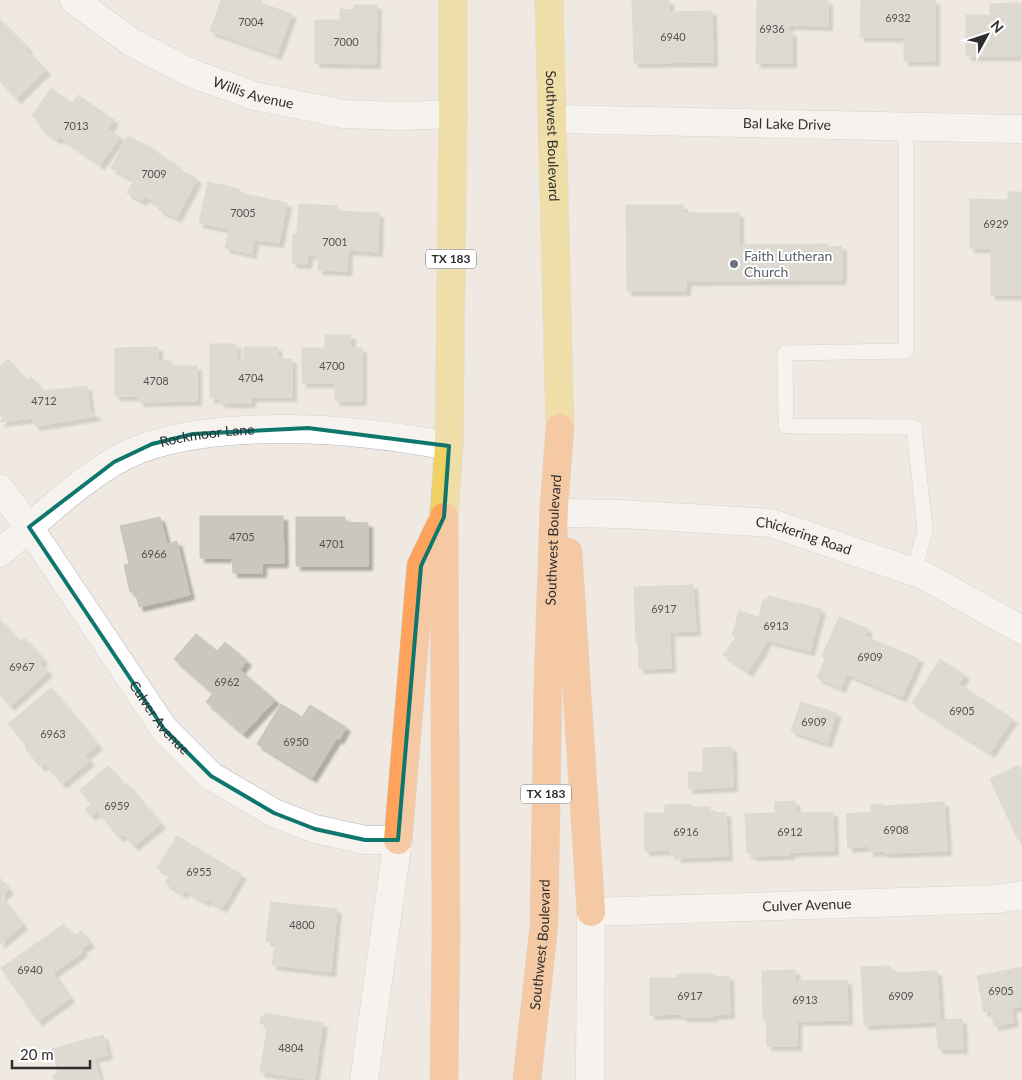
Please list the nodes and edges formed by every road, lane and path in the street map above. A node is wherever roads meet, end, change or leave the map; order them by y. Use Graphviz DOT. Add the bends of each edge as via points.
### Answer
graph roads {
  1 [pos="74,0"];
  2 [pos="453,0"];
  3 [pos="549,0"];
  4 [pos="454,114"];
  5 [pos="552,119"];
  6 [pos="906,126"];
  7 [pos="1022,129"];
  8 [pos="560,428"];
  9 [pos="449,446"];
  10 [pos="0,489"];
  11 [pos="566,513"];
  12 [pos="444,517"];
  13 [pos="29,527"];
  14 [pos="0,552"];
  15 [pos="914,572"];
  16 [pos="1022,630"];
  17 [pos="398,840"];
  18 [pos="1022,895"];
  19 [pos="591,912"];
  20 [pos="364,1080"];
  21 [pos="444,1080"];
  22 [pos="527,1080"];
  23 [pos="590,1080"];
  1 -- 4 [label="street, Willis Avenue" via="131,42 192,73 254,96 343,114"];
  2 -- 4 [label="main road, TX 183"];
  3 -- 5 [label="main road, Southwest Boulevard / TX 183"];
  4 -- 9 [label="main road, TX 183"];
  5 -- 6 [label="street, Bal Lake Drive"];
  5 -- 8 [label="main road, Southwest Boulevard / TX 183"];
  6 -- 7 [label="street, Bal Lake Drive"];
  6 -- 15 [label="lane" via="906,351 784,353 786,426 914,428 925,530"];
  8 -- 11 [label="highway"];
  8 -- 22 [label="highway, Southwest Boulevard / TX 183" via="548,673 544,926"];
  9 -- 12 [label="main road, TX 183"];
  9 -- 13 [label="street, Rockmoor Lane" via="407,438 308,428 193,434 152,444 114,462 81,484"];
  10 -- 13 [label="street, Culver Avenue"];
  11 -- 15 [label="street, Chickering Road" via="771,523"];
  11 -- 19 [label="highway"];
  12 -- 17 [label="highway" via="421,566"];
  12 -- 21 [label="highway, TX 183"];
  13 -- 14 [label="street, Rockmoor Lane"];
  13 -- 17 [label="street, Culver Avenue" via="164,729 211,776 274,813 315,829 365,840"];
  15 -- 16 [label="street, Chickering Road"];
  17 -- 20 [label="street"];
  18 -- 19 [label="street, Culver Avenue" via="996,899"];
  19 -- 23 [label="street"];
}
